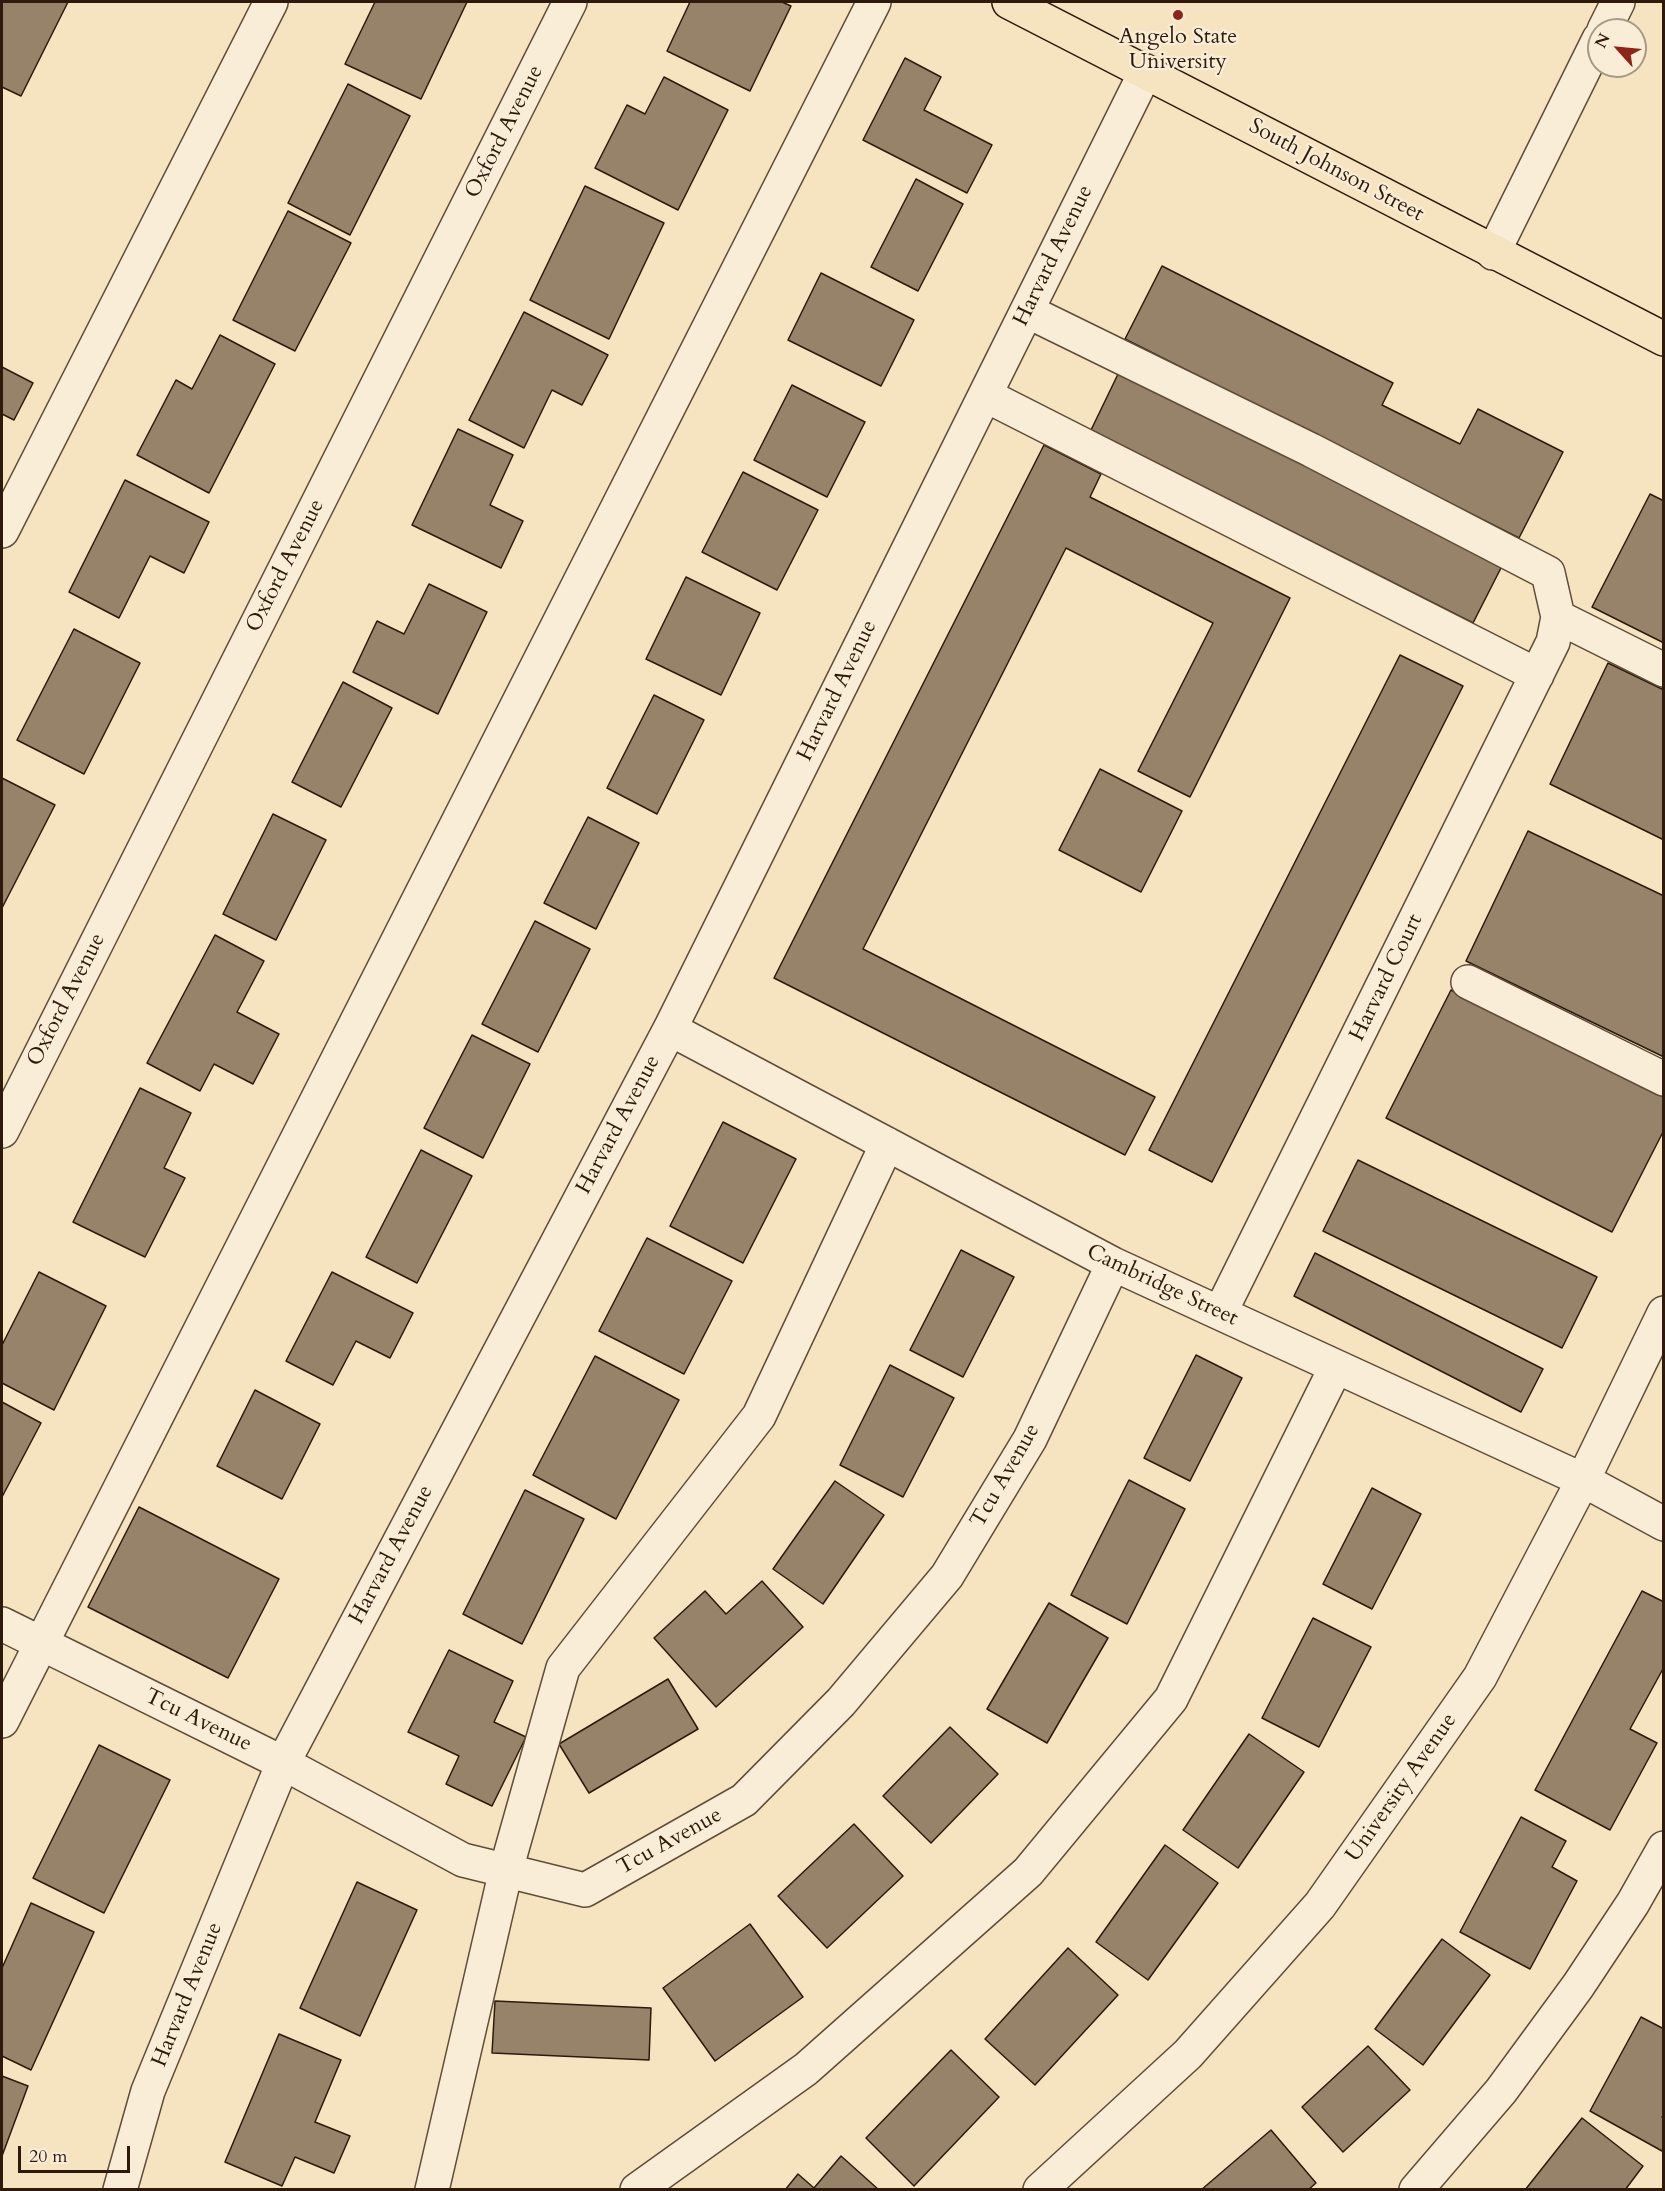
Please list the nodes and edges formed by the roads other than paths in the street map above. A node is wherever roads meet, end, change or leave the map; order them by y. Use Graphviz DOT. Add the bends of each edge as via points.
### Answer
graph roads {
  1 [pos="271,2"];
  2 [pos="570,2"];
  3 [pos="874,2"];
  4 [pos="1009,2"];
  5 [pos="1618,2"];
  6 [pos="1610,18"];
  7 [pos="1587,63"];
  8 [pos="1146,71"];
  9 [pos="1493,253"];
  10 [pos="1027,311"];
  11 [pos="1664,339"];
  12 [pos="986,394"];
  13 [pos="2,531"];
  14 [pos="1556,630"];
  15 [pos="1664,670"];
  16 [pos="1537,675"];
  17 [pos="1468,982"];
  18 [pos="670,1029"];
  19 [pos="1664,1079"];
  20 [pos="2,1131"];
  21 [pos="887,1144"];
  22 [pos="1113,1264"];
  23 [pos="1220,1313"];
  24 [pos="1664,1313"];
  25 [pos="1336,1367"];
  26 [pos="1583,1480"];
  27 [pos="1664,1524"];
  28 [pos="2,1624"];
  29 [pos="40,1644"];
  30 [pos="2,1721"];
  31 [pos="283,1763"];
  32 [pos="1664,1848"];
  33 [pos="506,1870"];
  34 [pos="120,2190"];
  35 [pos="432,2190"];
  36 [pos="637,2190"];
  37 [pos="1040,2190"];
  38 [pos="1416,2190"];
  1 -- 13 [label="street"];
  2 -- 20 [label="street, Oxford Avenue"];
  3 -- 29 [label="street"];
  4 -- 8 [label="main road, South Johnson Street"];
  5 -- 6 [label="street"];
  7 -- 9 [label="street"];
  8 -- 9 [label="main road, South Johnson Street"];
  8 -- 10 [label="street, Harvard Avenue"];
  9 -- 11 [label="main road, South Johnson Street"];
  10 -- 12 [label="street, Harvard Avenue"];
  10 -- 14 [label="street" via="1311,450 1548,573"];
  12 -- 16 [label="street"];
  12 -- 18 [label="street, Harvard Avenue"];
  14 -- 15 [label="street"];
  14 -- 16 [label="street, Harvard Court"];
  16 -- 23 [label="street, Harvard Court"];
  17 -- 19 [label="street"];
  18 -- 21 [label="street, Cambridge Street"];
  18 -- 31 [label="street, Harvard Avenue"];
  21 -- 22 [label="street, Cambridge Street"];
  21 -- 33 [label="street" via="759,1416 563,1668"];
  22 -- 23 [label="street, Cambridge Street"];
  22 -- 33 [label="street, Tcu Avenue" via="1030,1439 947,1576 841,1702 744,1800 585,1890"];
  23 -- 25 [label="street, Cambridge Street"];
  24 -- 26 [label="street, University Avenue"];
  25 -- 26 [label="street, Cambridge Street"];
  25 -- 36 [label="street" via="1171,1699 1028,1872 806,2070"];
  26 -- 27 [label="street, Cambridge Street"];
  26 -- 37 [label="street, University Avenue" via="1480,1677 1320,1905 1188,2054"];
  28 -- 29 [label="street, Tcu Avenue"];
  29 -- 30 [label="street"];
  29 -- 31 [label="street, Tcu Avenue"];
  31 -- 33 [label="street, Tcu Avenue" via="463,1860"];
  31 -- 34 [label="street, Harvard Avenue" via="148,2091"];
  32 -- 38 [label="street" via="1578,1986 1501,2091"];
  33 -- 35 [label="street"];
}
